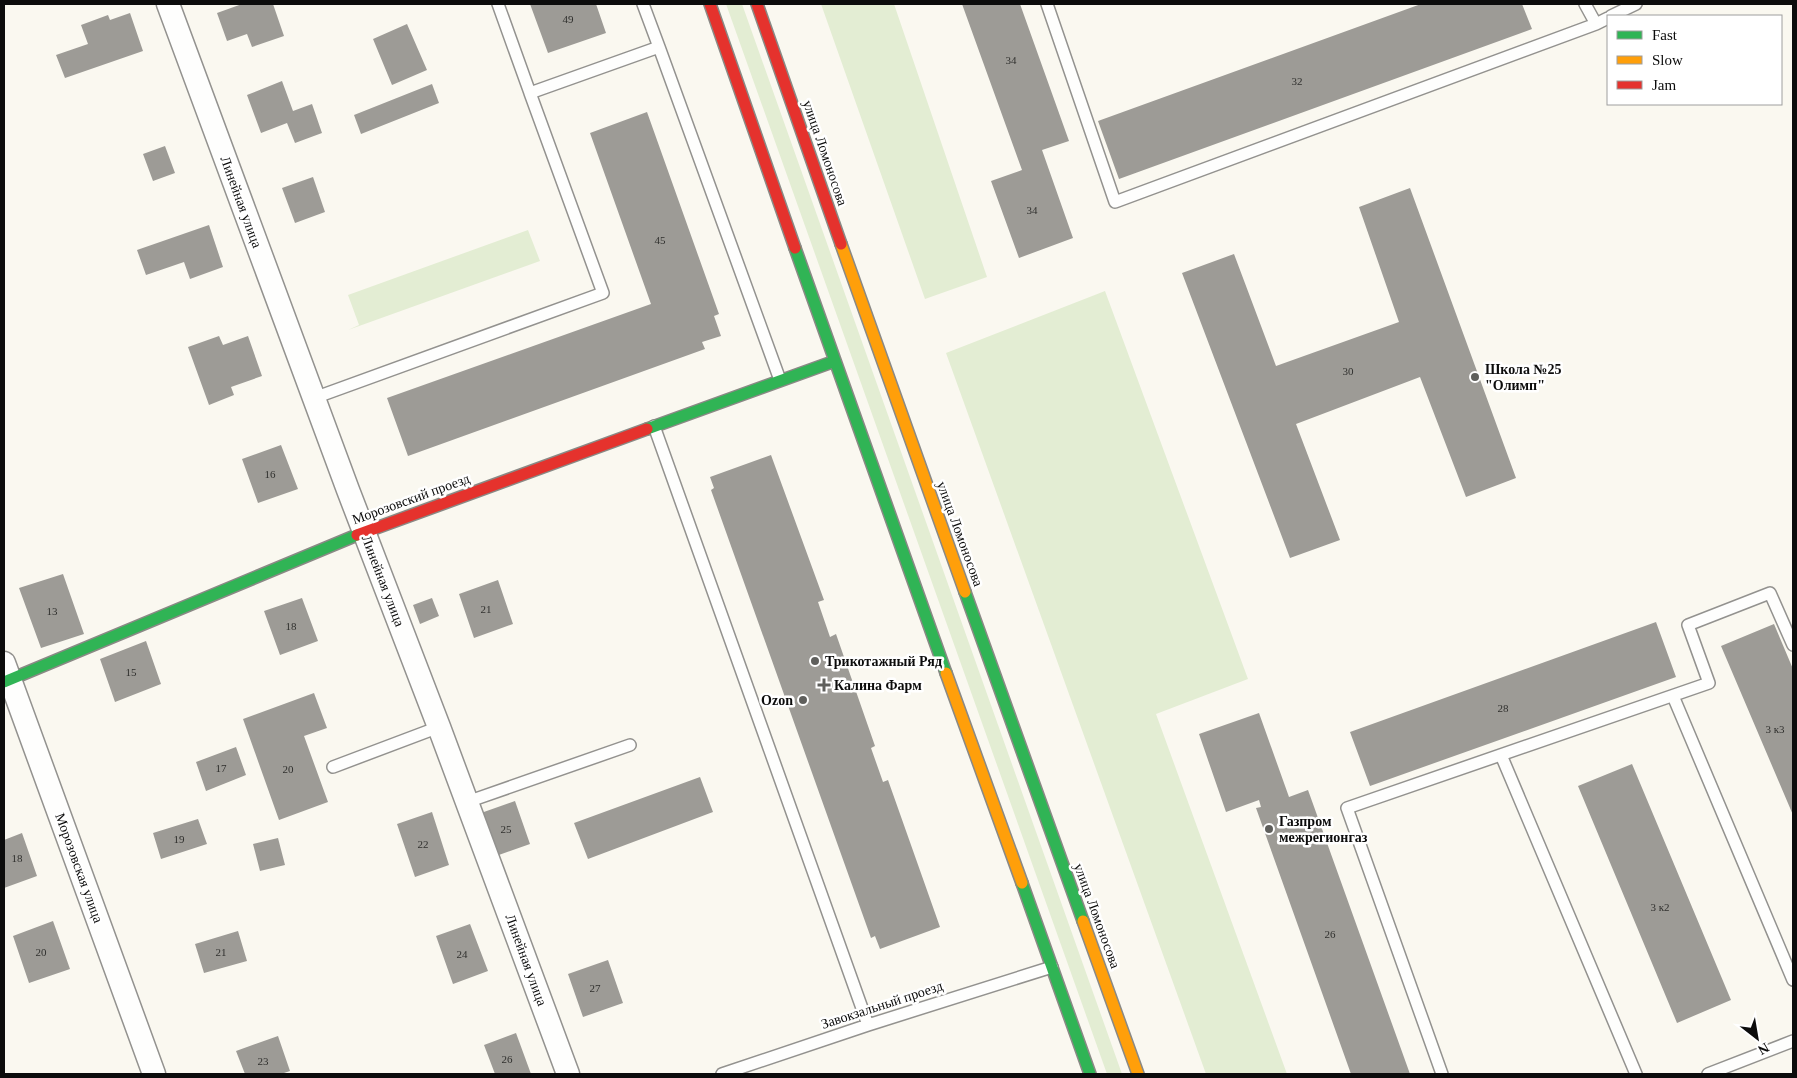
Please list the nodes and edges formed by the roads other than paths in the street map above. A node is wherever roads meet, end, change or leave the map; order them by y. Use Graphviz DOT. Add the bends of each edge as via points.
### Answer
graph roads {
  1 [pos="168,4"];
  2 [pos="498,4"];
  3 [pos="643,4"];
  4 [pos="710,4"];
  5 [pos="757,4"];
  6 [pos="1047,4"];
  7 [pos="1585,4"];
  8 [pos="1636,4"];
  9 [pos="1614,15"];
  10 [pos="1607,18"];
  11 [pos="1596,24"];
  12 [pos="659,47"];
  13 [pos="530,94"];
  14 [pos="835,361"];
  15 [pos="780,380"];
  16 [pos="314,398"];
  17 [pos="654,426"];
  18 [pos="364,532"];
  19 [pos="1793,645"];
  20 [pos="6,675"];
  21 [pos="1673,696"];
  22 [pos="439,727"];
  23 [pos="630,745"];
  24 [pos="1501,755"];
  25 [pos="333,767"];
  26 [pos="467,802"];
  27 [pos="1052,967"];
  28 [pos="1793,980"];
  29 [pos="868,1025"];
  30 [pos="1793,1041"];
  31 [pos="154,1074"];
  32 [pos="568,1074"];
  33 [pos="722,1074"];
  34 [pos="1090,1074"];
  35 [pos="1138,1074"];
  36 [pos="1442,1074"];
  37 [pos="1636,1074"];
  38 [pos="1708,1074"];
  1 -- 16 [label="street, Линейная улица"];
  2 -- 13 [label="lane"];
  3 -- 12 [label="lane"];
  4 -- 14 [label="main road"];
  5 -- 35 [label="main road, улица Ломоносова"];
  6 -- 11 [label="lane" via="1115,202"];
  7 -- 11 [label="lane"];
  8 -- 9 [label="lane"];
  10 -- 11 [label="lane"];
  12 -- 13 [label="lane"];
  12 -- 15 [label="lane"];
  13 -- 16 [label="lane" via="603,293"];
  14 -- 15 [label="main road, Морозовский проезд"];
  14 -- 27 [label="main road"];
  15 -- 17 [label="main road, Морозовский проезд"];
  16 -- 18 [label="street, Линейная улица"];
  17 -- 18 [label="main road, Морозовский проезд"];
  17 -- 29 [label="lane"];
  18 -- 20 [label="main road, Морозовский проезд"];
  18 -- 22 [label="street, Линейная улица"];
  19 -- 21 [label="lane" via="1770,593 1688,625 1709,683"];
  20 -- 31 [label="street, Морозовская улица"];
  21 -- 24 [label="lane"];
  21 -- 28 [label="lane"];
  22 -- 25 [label="lane"];
  22 -- 26 [label="street, Линейная улица"];
  23 -- 26 [label="lane"];
  24 -- 36 [label="lane" via="1347,808"];
  24 -- 37 [label="lane"];
  26 -- 32 [label="street, Линейная улица"];
  27 -- 29 [label="lane, Завокзальный проезд"];
  27 -- 34 [label="main road"];
  29 -- 33 [label="lane, Завокзальный проезд"];
  30 -- 38 [label="lane"];
}
